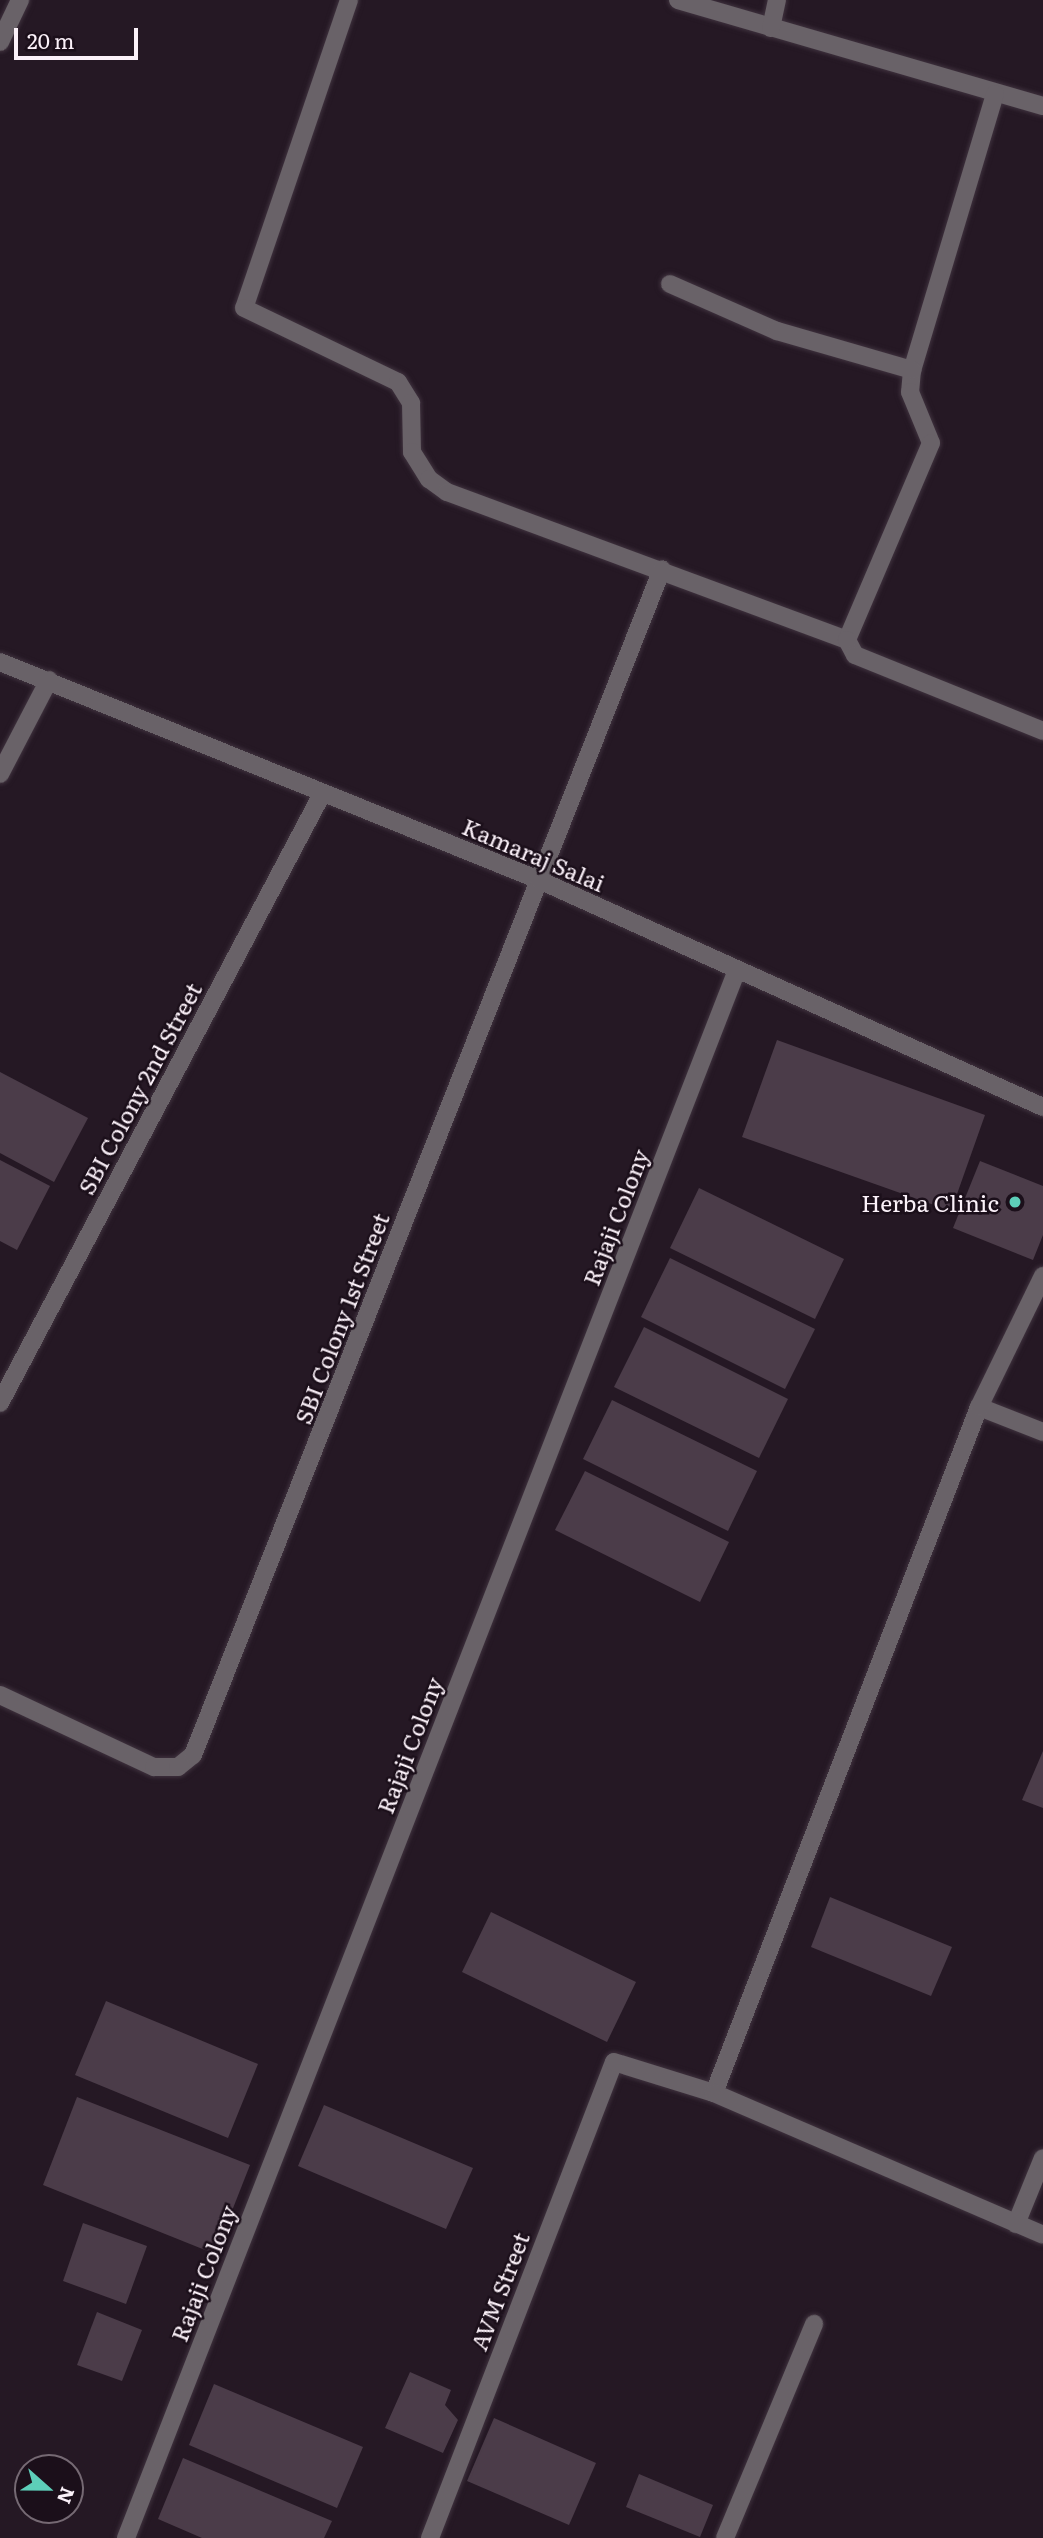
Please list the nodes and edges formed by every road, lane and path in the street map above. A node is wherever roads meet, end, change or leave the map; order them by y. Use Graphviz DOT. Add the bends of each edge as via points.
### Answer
graph roads {
  1 [pos="20,0"];
  2 [pos="349,0"];
  3 [pos="678,0"];
  4 [pos="777,0"];
  5 [pos="771,28"];
  6 [pos="0,42"];
  7 [pos="995,94"];
  8 [pos="1043,106"];
  9 [pos="670,284"];
  10 [pos="912,370"];
  11 [pos="662,569"];
  12 [pos="847,640"];
  13 [pos="0,662"];
  14 [pos="49,680"];
  15 [pos="1043,731"];
  16 [pos="0,774"];
  17 [pos="321,796"];
  18 [pos="539,880"];
  19 [pos="737,970"];
  20 [pos="1043,1107"];
  21 [pos="1043,1276"];
  22 [pos="0,1403"];
  23 [pos="979,1407"];
  24 [pos="1043,1432"];
  25 [pos="0,1695"];
  26 [pos="714,2093"];
  27 [pos="1043,2158"];
  28 [pos="1016,2224"];
  29 [pos="1043,2235"];
  30 [pos="814,2323"];
  31 [pos="126,2538"];
  32 [pos="430,2538"];
  33 [pos="725,2538"];
  1 -- 6 [label="street"];
  2 -- 11 [label="street" via="244,308 398,382 411,402 412,452 429,479 447,492"];
  3 -- 5 [label="street"];
  4 -- 5 [label="street"];
  5 -- 7 [label="street"];
  7 -- 8 [label="street"];
  7 -- 10 [label="street"];
  9 -- 10 [label="street" via="777,331"];
  10 -- 12 [label="street" via="910,392 932,431 931,443"];
  11 -- 12 [label="street"];
  11 -- 18 [label="street, SBI Colony 1st Street"];
  12 -- 15 [label="street" via="855,655"];
  13 -- 14 [label="street, Kamaraj Salai"];
  14 -- 16 [label="street"];
  14 -- 17 [label="street, Kamaraj Salai"];
  17 -- 18 [label="street, Kamaraj Salai"];
  17 -- 22 [label="street, SBI Colony 2nd Street"];
  18 -- 19 [label="street, Kamaraj Salai"];
  18 -- 25 [label="street, SBI Colony 1st Street" via="206,1728 178,1767 122,1756"];
  19 -- 20 [label="street, Kamaraj Salai"];
  19 -- 31 [label="street, Rajaji Colony"];
  21 -- 23 [label="street"];
  23 -- 24 [label="street"];
  23 -- 26 [label="street"];
  26 -- 28 [label="street"];
  26 -- 32 [label="street, AVM Street" via="614,2062"];
  27 -- 28 [label="street"];
  28 -- 29 [label="street"];
  30 -- 33 [label="street"];
}
